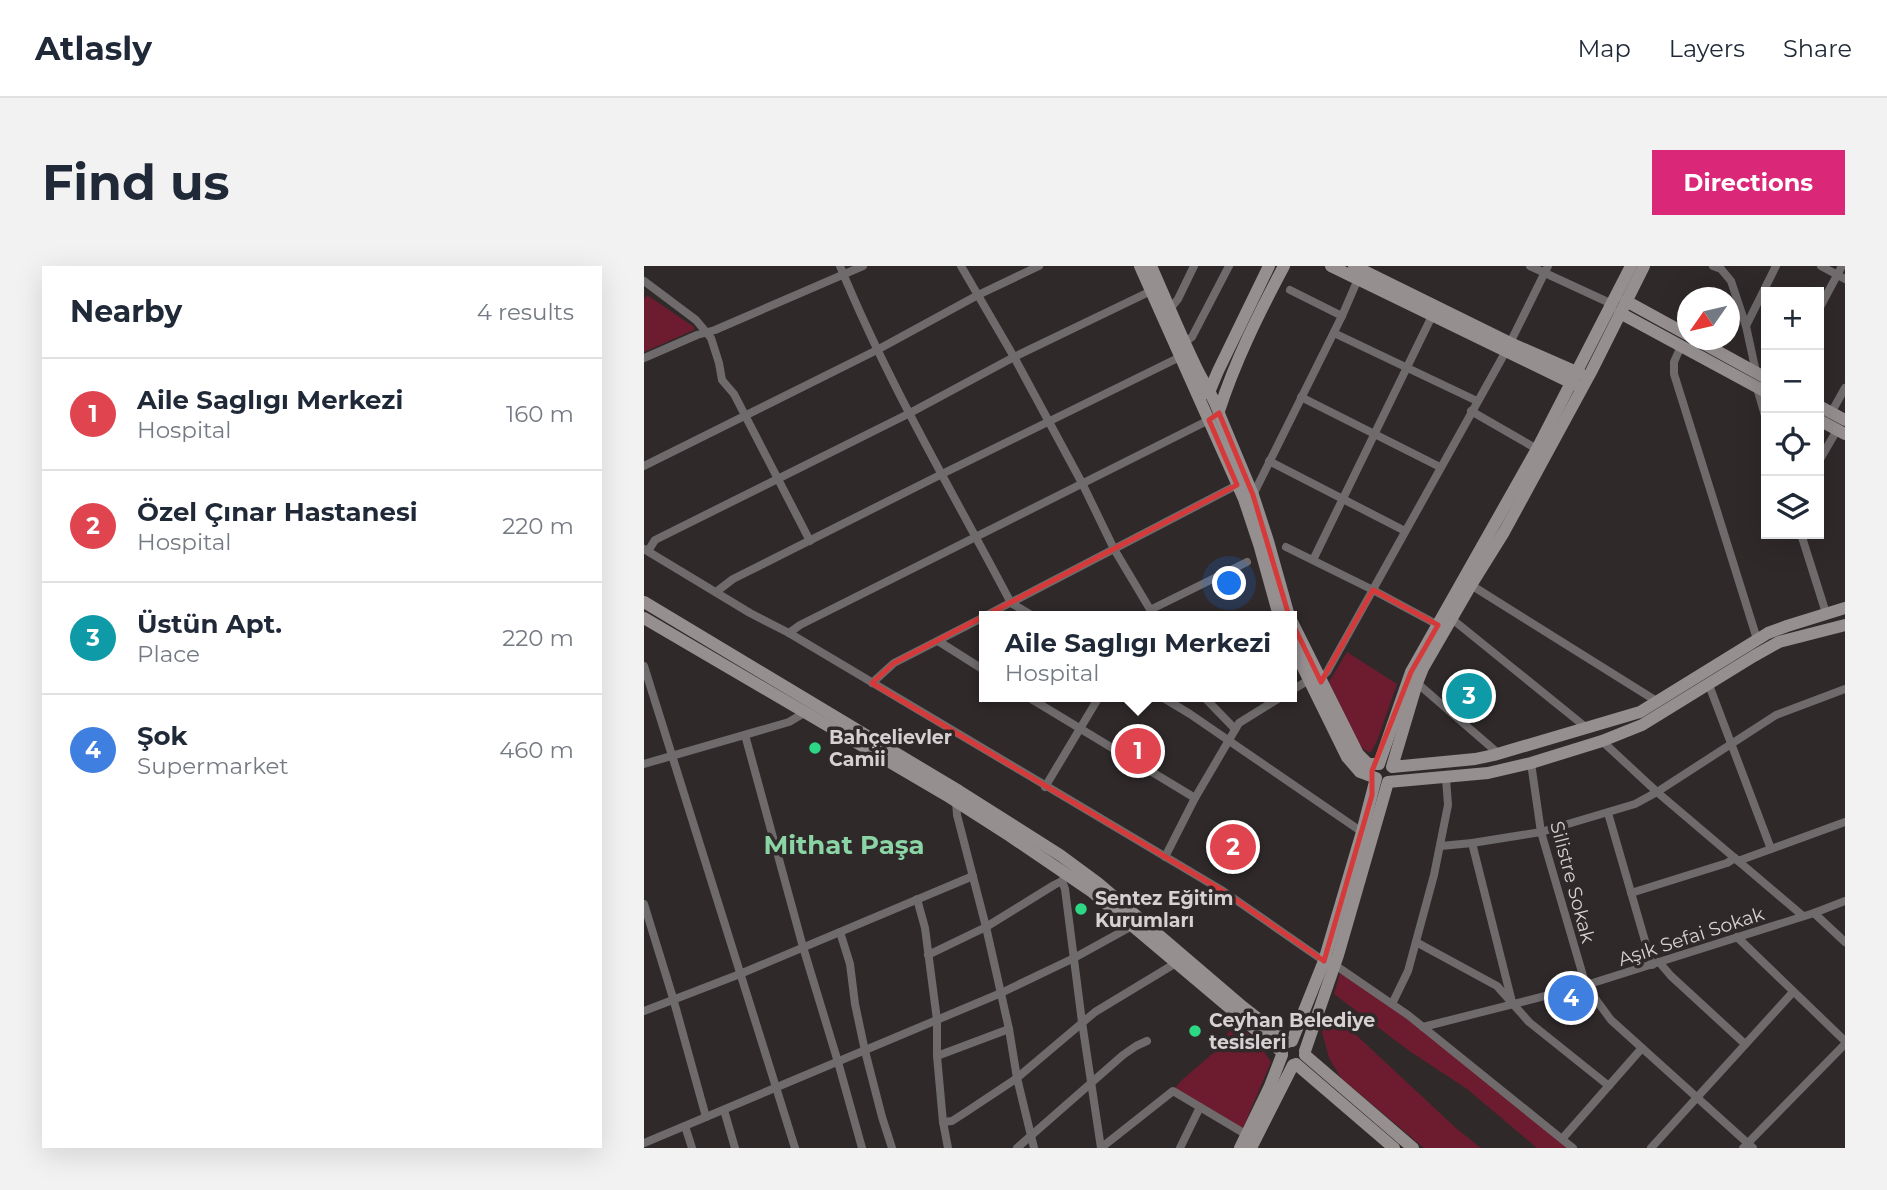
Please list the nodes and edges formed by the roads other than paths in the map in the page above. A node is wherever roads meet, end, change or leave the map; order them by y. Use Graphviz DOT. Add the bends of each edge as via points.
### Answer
graph roads {
  1 [pos="839,266"];
  2 [pos="863,266"];
  3 [pos="961,266"];
  4 [pos="1039,266"];
  5 [pos="1140,266"];
  6 [pos="1194,266"];
  7 [pos="1229,266"];
  8 [pos="1269,266"];
  9 [pos="1284,266"];
  10 [pos="1331,266"];
  11 [pos="1530,266"];
  12 [pos="1631,266"];
  13 [pos="1644,266"];
  14 [pos="1713,266"];
  15 [pos="1776,266"];
  16 [pos="1821,266"];
  17 [pos="1842,266"];
  18 [pos="1155,268"];
  19 [pos="1359,270"];
  20 [pos="1546,270"];
  21 [pos="844,275"];
  22 [pos="1841,277"];
  23 [pos="832,279"];
  24 [pos="644,282"];
  25 [pos="1290,290"];
  26 [pos="1151,291"];
  27 [pos="978,295"];
  28 [pos="1626,301"];
  29 [pos="1824,302"];
  30 [pos="1616,308"];
  31 [pos="1170,309"];
  32 [pos="1342,316"];
  33 [pos="1432,316"];
  34 [pos="1746,327"];
  35 [pos="706,332"];
  36 [pos="1334,333"];
  37 [pos="1677,335"];
  38 [pos="1677,337"];
  39 [pos="1185,342"];
  40 [pos="1508,347"];
  41 [pos="1679,350"];
  42 [pos="1702,350"];
  43 [pos="1712,350"];
  44 [pos="877,351"];
  45 [pos="1014,357"];
  46 [pos="1180,357"];
  47 [pos="644,358"];
  48 [pos="1407,367"];
  49 [pos="1579,380"];
  50 [pos="1761,382"];
  51 [pos="1845,388"];
  52 [pos="1210,390"];
  53 [pos="1301,397"];
  54 [pos="1477,401"];
  55 [pos="1200,402"];
  56 [pos="1824,409"];
  57 [pos="1471,411"];
  58 [pos="1831,413"];
  59 [pos="908,414"];
  60 [pos="745,416"];
  61 [pos="1214,416"];
  62 [pos="1048,421"];
  63 [pos="1824,422"];
  64 [pos="1842,428"];
  65 [pos="1374,434"];
  66 [pos="1537,449"];
  67 [pos="1824,454"];
  68 [pos="1269,461"];
  69 [pos="644,466"];
  70 [pos="1440,467"];
  71 [pos="942,474"];
  72 [pos="778,478"];
  73 [pos="1082,483"];
  74 [pos="1237,485"];
  75 [pos="1253,495"];
  76 [pos="1343,498"];
  77 [pos="1405,531"];
  78 [pos="977,537"];
  79 [pos="1803,539"];
  80 [pos="810,541"];
  81 [pos="1286,547"];
  82 [pos="1114,549"];
  83 [pos="646,550"];
  84 [pos="1313,560"];
  85 [pos="1247,562"];
  86 [pos="1471,585"];
  87 [pos="1373,590"];
  88 [pos="716,592"];
  89 [pos="644,602"];
  90 [pos="1011,603"];
  91 [pos="1845,608"];
  92 [pos="996,611"];
  93 [pos="1024,611"];
  94 [pos="1151,611"];
  95 [pos="1156,611"];
  96 [pos="1278,611"];
  97 [pos="1288,611"];
  98 [pos="1826,614"];
  99 [pos="644,618"];
  100 [pos="1452,619"];
  101 [pos="979,620"];
  102 [pos="1438,625"];
  103 [pos="1845,625"];
  104 [pos="789,633"];
  105 [pos="1297,635"];
  106 [pos="1757,639"];
  107 [pos="938,641"];
  108 [pos="1297,653"];
  109 [pos="644,666"];
  110 [pos="979,667"];
  111 [pos="1314,679"];
  112 [pos="872,683"];
  113 [pos="1417,683"];
  114 [pos="1709,685"];
  115 [pos="1297,688"];
  116 [pos="1845,689"];
  117 [pos="1036,702"];
  118 [pos="1096,702"];
  119 [pos="1170,702"];
  120 [pos="1209,702"];
  121 [pos="1273,702"];
  122 [pos="1658,702"];
  123 [pos="804,713"];
  124 [pos="1080,729"];
  125 [pos="1235,729"];
  126 [pos="1588,729"];
  127 [pos="745,735"];
  128 [pos="1228,740"];
  129 [pos="1602,741"];
  130 [pos="1732,743"];
  131 [pos="1499,754"];
  132 [pos="672,756"];
  133 [pos="1531,763"];
  134 [pos="644,764"];
  135 [pos="1385,766"];
  136 [pos="1446,778"];
  137 [pos="1382,780"];
  138 [pos="1045,786"];
  139 [pos="1657,792"];
  140 [pos="1195,798"];
  141 [pos="956,801"];
  142 [pos="1608,813"];
  143 [pos="1845,822"];
  144 [pos="1362,832"];
  145 [pos="1541,832"];
  146 [pos="1472,843"];
  147 [pos="1441,846"];
  148 [pos="1771,849"];
  149 [pos="1165,857"];
  150 [pos="1737,860"];
  151 [pos="974,876"];
  152 [pos="1064,877"];
  153 [pos="1631,893"];
  154 [pos="917,899"];
  155 [pos="1845,901"];
  156 [pos="644,904"];
  157 [pos="1814,913"];
  158 [pos="1803,916"];
  159 [pos="1132,926"];
  160 [pos="986,927"];
  161 [pos="841,932"];
  162 [pos="1737,937"];
  163 [pos="1416,942"];
  164 [pos="1845,942"];
  165 [pos="803,947"];
  166 [pos="928,955"];
  167 [pos="1074,958"];
  168 [pos="1176,963"];
  169 [pos="1329,963"];
  170 [pos="1656,963"];
  171 [pos="740,974"];
  172 [pos="1586,986"];
  173 [pos="1793,992"];
  174 [pos="1001,993"];
  175 [pos="673,998"];
  176 [pos="1392,1004"];
  177 [pos="1512,1004"];
  178 [pos="644,1011"];
  179 [pos="937,1020"];
  180 [pos="1082,1022"];
  181 [pos="1423,1027"];
  182 [pos="1009,1029"];
  183 [pos="1147,1041"];
  184 [pos="1845,1042"];
  185 [pos="1745,1044"];
  186 [pos="1286,1048"];
  187 [pos="1642,1048"];
  188 [pos="865,1051"];
  189 [pos="937,1056"];
  190 [pos="1300,1059"];
  191 [pos="838,1062"];
  192 [pos="1017,1079"];
  193 [pos="1091,1083"];
  194 [pos="1609,1086"];
  195 [pos="776,1088"];
  196 [pos="1696,1097"];
  197 [pos="1200,1107"];
  198 [pos="724,1110"];
  199 [pos="706,1117"];
  200 [pos="943,1122"];
  201 [pos="685,1126"];
  202 [pos="1031,1135"];
  203 [pos="1562,1139"];
  204 [pos="1253,1143"];
  205 [pos="644,1146"];
  206 [pos="1748,1146"];
  207 [pos="692,1148"];
  208 [pos="735,1148"];
  209 [pos="796,1148"];
  210 [pos="862,1148"];
  211 [pos="892,1148"];
  212 [pos="947,1148"];
  213 [pos="1017,1148"];
  214 [pos="1034,1148"];
  215 [pos="1180,1148"];
  216 [pos="1240,1148"];
  217 [pos="1394,1148"];
  218 [pos="1413,1148"];
  219 [pos="1573,1148"];
  220 [pos="1651,1148"];
  1 -- 21 [label="street"];
  1 -- 23 [label="street"];
  2 -- 21 [label="street"];
  3 -- 27 [label="street"];
  4 -- 27 [label="street"];
  5 -- 26 [label="street"];
  6 -- 31 [label="street"];
  7 -- 39 [label="street" via="1192,337"];
  8 -- 52 [label="street"];
  9 -- 61 [label="street"];
  10 -- 19 [label="street"];
  11 -- 20 [label="street"];
  12 -- 30 [label="street"];
  13 -- 28 [label="street"];
  14 -- 34 [label="street" via="1731,281"];
  15 -- 34 [label="street"];
  16 -- 22 [label="street"];
  17 -- 22 [label="street"];
  18 -- 31 [label="street"];
  19 -- 32 [label="street"];
  19 -- 33 [label="street"];
  19 -- 40 [label="street"];
  20 -- 30 [label="street"];
  20 -- 40 [label="street"];
  21 -- 23 [label="street"];
  21 -- 44 [label="street"];
  22 -- 29 [label="street"];
  23 -- 35 [label="street"];
  24 -- 35 [label="street"];
  25 -- 32 [label="street"];
  26 -- 45 [label="street"];
  26 -- 46 [label="street"];
  27 -- 44 [label="street"];
  27 -- 45 [label="street"];
  28 -- 30 [label="street"];
  28 -- 37 [label="street"];
  30 -- 38 [label="street"];
  30 -- 49 [label="street"];
  31 -- 39 [label="street"];
  32 -- 36 [label="street"];
  33 -- 40 [label="street"];
  33 -- 48 [label="street"];
  34 -- 50 [label="street"];
  35 -- 47 [label="street"];
  35 -- 60 [label="street" via="722,380"];
  36 -- 48 [label="street"];
  36 -- 53 [label="street"];
  39 -- 52 [label="street"];
  40 -- 49 [label="street"];
  40 -- 54 [label="street"];
  41 -- 106 [label="street" via="1674,374"];
  42 -- 50 [label="street"];
  43 -- 50 [label="street"];
  44 -- 59 [label="street"];
  44 -- 60 [label="street"];
  45 -- 59 [label="street"];
  45 -- 62 [label="street"];
  46 -- 55 [label="street"];
  46 -- 62 [label="street"];
  48 -- 54 [label="street"];
  48 -- 65 [label="street"];
  49 -- 66 [label="street"];
  49 -- 86 [label="street" via="1504,532"];
  51 -- 58 [label="street"];
  52 -- 55 [label="street"];
  52 -- 61 [label="street"];
  53 -- 65 [label="street"];
  53 -- 68 [label="street"];
  54 -- 57 [label="street"];
  55 -- 61 [label="street"];
  56 -- 58 [label="street"];
  57 -- 66 [label="street"];
  57 -- 70 [label="street"];
  58 -- 64 [label="street"];
  59 -- 71 [label="street"];
  59 -- 72 [label="street"];
  60 -- 69 [label="street"];
  60 -- 72 [label="street"];
  61 -- 73 [label="street"];
  61 -- 74 [label="street"];
  61 -- 75 [label="street"];
  62 -- 71 [label="street"];
  62 -- 73 [label="street"];
  63 -- 64 [label="street"];
  64 -- 67 [label="street"];
  65 -- 70 [label="street"];
  65 -- 76 [label="street"];
  66 -- 102 [label="street"];
  68 -- 75 [label="street"];
  68 -- 76 [label="street"];
  70 -- 77 [label="street"];
  71 -- 78 [label="street"];
  71 -- 80 [label="street"];
  72 -- 80 [label="street"];
  72 -- 83 [label="street" via="655,540"];
  73 -- 78 [label="street"];
  73 -- 82 [label="street"];
  74 -- 82 [label="street"];
  74 -- 96 [label="street"];
  75 -- 97 [label="street"];
  76 -- 77 [label="street"];
  76 -- 84 [label="street"];
  77 -- 87 [label="street"];
  78 -- 90 [label="street"];
  78 -- 104 [label="street"];
  79 -- 98 [label="street"];
  80 -- 88 [label="street"];
  81 -- 84 [label="street"];
  82 -- 90 [label="street"];
  82 -- 94 [label="street"];
  83 -- 88 [label="street"];
  84 -- 87 [label="street"];
  85 -- 95 [label="street"];
  86 -- 100 [label="street"];
  86 -- 122 [label="street"];
  87 -- 102 [label="street"];
  87 -- 111 [label="street" via="1327,672"];
  88 -- 104 [label="street"];
  89 -- 186 [label="street" via="1060,855"];
  90 -- 92 [label="street"];
  90 -- 93 [label="street"];
  91 -- 98 [label="street"];
  98 -- 106 [label="street"];
  99 -- 123 [label="street"];
  100 -- 113 [label="street"];
  100 -- 126 [label="street"];
  101 -- 107 [label="street"];
  102 -- 135 [label="street" via="1411,671"];
  103 -- 114 [label="street" via="1779,642"];
  104 -- 112 [label="street"];
  105 -- 111 [label="street"];
  106 -- 122 [label="street"];
  107 -- 110 [label="street"];
  107 -- 112 [label="street" via="894,663"];
  108 -- 111 [label="street"];
  109 -- 132 [label="street"];
  111 -- 115 [label="street"];
  111 -- 135 [label="street" via="1358,754 1370,765"];
  111 -- 137 [label="street" via="1347,757 1360,772"];
  112 -- 138 [label="street"];
  113 -- 131 [label="street"];
  113 -- 135 [label="street"];
  114 -- 129 [label="street" via="1642,725"];
  114 -- 130 [label="street"];
  116 -- 130 [label="street" via="1776,715"];
  117 -- 124 [label="street"];
  118 -- 124 [label="street"];
  119 -- 128 [label="street"];
  120 -- 125 [label="street"];
  121 -- 125 [label="street"];
  122 -- 126 [label="street"];
  123 -- 127 [label="street"];
  123 -- 141 [label="street"];
  124 -- 138 [label="street"];
  124 -- 140 [label="street"];
  125 -- 128 [label="street"];
  126 -- 131 [label="street"];
  127 -- 132 [label="street"];
  127 -- 165 [label="street"];
  128 -- 140 [label="street"];
  128 -- 144 [label="street"];
  129 -- 133 [label="street"];
  129 -- 139 [label="street"];
  130 -- 139 [label="street"];
  130 -- 148 [label="street"];
  131 -- 135 [label="street"];
  132 -- 134 [label="street"];
  132 -- 171 [label="street"];
  133 -- 136 [label="street"];
  133 -- 145 [label="street, Silistre Sokak"];
  135 -- 137 [label="street" via="1394,774"];
  136 -- 137 [label="street"];
  136 -- 147 [label="street" via="1448,805"];
  137 -- 144 [label="street"];
  137 -- 169 [label="street"];
  138 -- 149 [label="street"];
  139 -- 142 [label="street"];
  139 -- 150 [label="street"];
  140 -- 149 [label="street"];
  141 -- 151 [label="street"];
  141 -- 152 [label="street"];
  142 -- 145 [label="street"];
  142 -- 153 [label="street"];
  143 -- 148 [label="street"];
  144 -- 169 [label="street"];
  145 -- 146 [label="street"];
  145 -- 172 [label="street, Silistre Sokak"];
  146 -- 147 [label="street"];
  146 -- 177 [label="street"];
  147 -- 163 [label="street"];
  148 -- 150 [label="street"];
  149 -- 169 [label="street"];
  150 -- 153 [label="street"];
  150 -- 158 [label="street"];
  151 -- 154 [label="street"];
  151 -- 160 [label="street"];
  152 -- 159 [label="street" via="1091,891"];
  152 -- 160 [label="street"];
  152 -- 167 [label="street"];
  153 -- 170 [label="street"];
  154 -- 161 [label="street"];
  154 -- 166 [label="street"];
  155 -- 157 [label="street, Aşık Sefai Sokak"];
  156 -- 175 [label="street"];
  157 -- 158 [label="street, Aşık Sefai Sokak"];
  157 -- 164 [label="street"];
  158 -- 162 [label="street, Aşık Sefai Sokak"];
  159 -- 167 [label="street"];
  159 -- 168 [label="street"];
  160 -- 166 [label="street"];
  160 -- 174 [label="street"];
  161 -- 165 [label="street"];
  161 -- 188 [label="street"];
  162 -- 170 [label="street, Aşık Sefai Sokak"];
  162 -- 173 [label="street"];
  163 -- 176 [label="street"];
  163 -- 177 [label="street" via="1497,986"];
  165 -- 171 [label="street"];
  165 -- 191 [label="street"];
  166 -- 179 [label="street"];
  167 -- 174 [label="street"];
  167 -- 180 [label="street"];
  168 -- 180 [label="street"];
  168 -- 186 [label="street"];
  169 -- 176 [label="street"];
  169 -- 186 [label="street"];
  169 -- 190 [label="street"];
  170 -- 172 [label="street, Aşık Sefai Sokak"];
  170 -- 185 [label="street"];
  171 -- 175 [label="street"];
  171 -- 195 [label="street"];
  172 -- 177 [label="street, Aşık Sefai Sokak"];
  172 -- 187 [label="street, Silistre Sokak" via="1611,1020"];
  173 -- 184 [label="street"];
  173 -- 185 [label="street"];
  174 -- 179 [label="street"];
  174 -- 182 [label="street"];
  175 -- 178 [label="street"];
  175 -- 199 [label="street"];
  176 -- 181 [label="street"];
  177 -- 181 [label="street, Aşık Sefai Sokak"];
  177 -- 194 [label="street"];
  179 -- 188 [label="street"];
  179 -- 189 [label="street"];
  180 -- 192 [label="street"];
  180 -- 193 [label="street"];
  181 -- 203 [label="street"];
  182 -- 189 [label="street"];
  182 -- 192 [label="street"];
  183 -- 193 [label="street"];
  184 -- 206 [label="street"];
  185 -- 196 [label="street"];
  186 -- 190 [label="street" via="1286,1062"];
  186 -- 190 [label="street" via="1299,1042"];
  186 -- 204 [label="street"];
  187 -- 194 [label="street"];
  187 -- 196 [label="street, Silistre Sokak"];
  188 -- 191 [label="street"];
  188 -- 211 [label="street"];
  189 -- 200 [label="street"];
  190 -- 204 [label="street"];
  190 -- 217 [label="street"];
  190 -- 218 [label="street"];
  191 -- 195 [label="street"];
  191 -- 210 [label="street"];
  192 -- 200 [label="street" via="952,1121"];
  192 -- 202 [label="street"];
  193 -- 197 [label="street" via="1101,1148 1173,1091"];
  193 -- 202 [label="street"];
  194 -- 203 [label="street"];
  195 -- 198 [label="street"];
  195 -- 209 [label="street"];
  196 -- 206 [label="street, Silistre Sokak"];
  196 -- 220 [label="street"];
  197 -- 204 [label="street"];
  197 -- 215 [label="street"];
  198 -- 199 [label="street"];
  198 -- 208 [label="street"];
  199 -- 201 [label="street"];
  200 -- 212 [label="street"];
  201 -- 205 [label="street"];
  201 -- 207 [label="street"];
  202 -- 213 [label="street"];
  202 -- 214 [label="street"];
  203 -- 219 [label="street"];
  204 -- 216 [label="street"];
}
